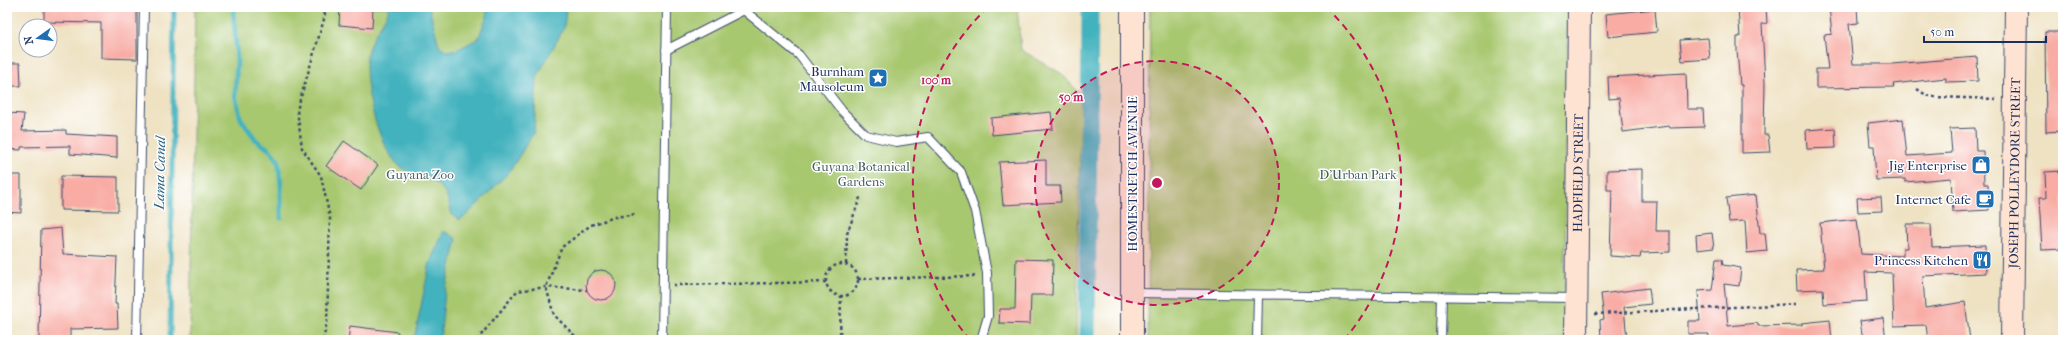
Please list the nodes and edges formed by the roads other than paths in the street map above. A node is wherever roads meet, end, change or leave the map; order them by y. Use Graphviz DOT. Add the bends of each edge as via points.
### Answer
graph roads {
  1 [pos="144,7"];
  2 [pos="667,7"];
  3 [pos="1132,7"];
  4 [pos="1579,7"];
  5 [pos="2016,7"];
  6 [pos="742,9"];
  7 [pos="666,50"];
  8 [pos="1131,293"];
  9 [pos="1258,294"];
  10 [pos="1442,296"];
  11 [pos="1576,307"];
  12 [pos="137,340"];
  13 [pos="662,340"];
  14 [pos="982,340"];
  15 [pos="1132,340"];
  16 [pos="1257,340"];
  17 [pos="1441,340"];
  18 [pos="1576,340"];
  19 [pos="2012,340"];
  1 -- 12 [label="lane"];
  2 -- 7 [label="lane"];
  3 -- 8 [label="street, HOMESTRETCH AVENUE"];
  4 -- 11 [label="street, HADFIELD STREET"];
  5 -- 19 [label="street, JOSEPH POLLEYDORE STREET"];
  6 -- 7 [label="lane"];
  6 -- 14 [label="lane" via="799,54 842,111 866,134 896,142 928,137 961,172 975,211 987,276 988,316"];
  7 -- 13 [label="lane"];
  8 -- 9 [label="lane"];
  8 -- 15 [label="street, HOMESTRETCH AVENUE"];
  9 -- 10 [label="lane"];
  9 -- 16 [label="lane"];
  10 -- 11 [label="lane"];
  10 -- 17 [label="lane"];
  11 -- 18 [label="street, HADFIELD STREET"];
}
